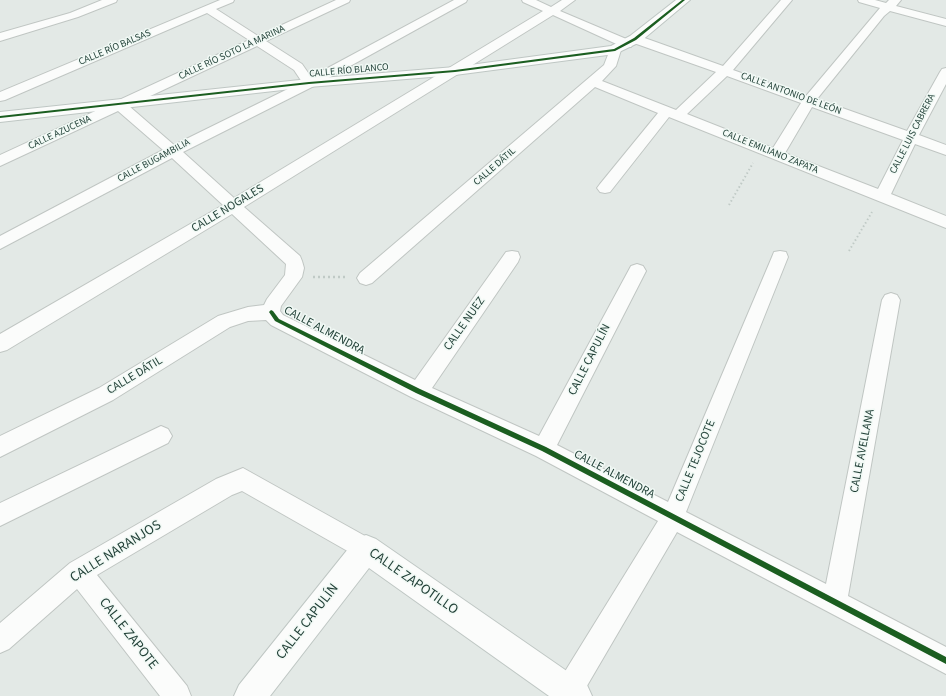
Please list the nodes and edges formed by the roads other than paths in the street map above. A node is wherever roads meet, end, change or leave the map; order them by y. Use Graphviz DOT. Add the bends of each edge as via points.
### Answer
graph roads {
  1 [pos="112,0"];
  2 [pos="230,0"];
  3 [pos="345,0"];
  4 [pos="462,0"];
  5 [pos="527,0"];
  6 [pos="570,0"];
  7 [pos="684,0"];
  8 [pos="787,0"];
  9 [pos="863,0"];
  10 [pos="892,4"];
  11 [pos="208,9"];
  12 [pos="552,11"];
  13 [pos="946,23"];
  14 [pos="0,37"];
  15 [pos="258,41"];
  16 [pos="626,44"];
  17 [pos="455,71"];
  18 [pos="725,71"];
  19 [pos="946,72"];
  20 [pos="593,82"];
  21 [pos="309,83"];
  22 [pos="0,96"];
  23 [pos="810,101"];
  24 [pos="119,105"];
  25 [pos="672,114"];
  26 [pos="0,117"];
  27 [pos="911,137"];
  28 [pos="946,150"];
  29 [pos="173,151"];
  30 [pos="776,155"];
  31 [pos="0,161"];
  32 [pos="605,188"];
  33 [pos="882,197"];
  34 [pos="233,206"];
  35 [pos="946,222"];
  36 [pos="0,243"];
  37 [pos="512,257"];
  38 [pos="780,257"];
  39 [pos="636,271"];
  40 [pos="366,278"];
  41 [pos="891,300"];
  42 [pos="272,312"];
  43 [pos="0,344"];
  44 [pos="418,391"];
  45 [pos="161,436"];
  46 [pos="0,447"];
  47 [pos="544,449"];
  48 [pos="242,479"];
  49 [pos="0,515"];
  50 [pos="673,517"];
  51 [pos="366,549"];
  52 [pos="79,572"];
  53 [pos="835,602"];
  54 [pos="0,640"];
  55 [pos="946,660"];
  56 [pos="570,694"];
  57 [pos="177,696"];
  58 [pos="250,696"];
  1 -- 14 [label="street" via="74,15"];
  2 -- 11 [label="street, CALLE RÍO BALSAS"];
  3 -- 15 [label="street, CALLE RÍO SOTO LA MARINA"];
  4 -- 21 [label="street, CALLE BUGAMBILIA"];
  5 -- 12 [label="street, CALLE ANTONIO DE LEÓN"];
  6 -- 12 [label="street, CALLE NOGALES"];
  7 -- 16 [label="street"];
  8 -- 18 [label="street"];
  9 -- 10 [label="street"];
  10 -- 13 [label="street"];
  10 -- 23 [label="street" via="880,14"];
  11 -- 15 [label="street"];
  11 -- 22 [label="street, CALLE RÍO BALSAS"];
  12 -- 16 [label="street, CALLE ANTONIO DE LEÓN"];
  12 -- 17 [label="street, CALLE NOGALES"];
  15 -- 21 [label="street" via="298,67"];
  15 -- 24 [label="street, CALLE RÍO SOTO LA MARINA"];
  16 -- 17 [label="street, CALLE RÍO BLANCO"];
  16 -- 18 [label="street, CALLE ANTONIO DE LEÓN"];
  16 -- 20 [label="street, CALLE DÁTIL" via="610,66"];
  17 -- 21 [label="street, CALLE RÍO BLANCO"];
  17 -- 34 [label="street, CALLE NOGALES"];
  18 -- 23 [label="street, CALLE ANTONIO DE LEÓN"];
  18 -- 25 [label="street"];
  19 -- 27 [label="street, CALLE LUIS CABRERA"];
  20 -- 25 [label="street, CALLE EMILIANO ZAPATA"];
  20 -- 40 [label="street, CALLE DÁTIL"];
  21 -- 24 [label="street, CALLE RÍO BLANCO"];
  21 -- 29 [label="street, CALLE BUGAMBILIA"];
  23 -- 27 [label="street, CALLE ANTONIO DE LEÓN"];
  23 -- 30 [label="street"];
  24 -- 26 [label="street, CALLE RÍO BLANCO"];
  24 -- 29 [label="street"];
  24 -- 31 [label="street, CALLE AZUCENA"];
  25 -- 30 [label="street, CALLE EMILIANO ZAPATA"];
  25 -- 32 [label="street"];
  27 -- 28 [label="street, CALLE ANTONIO DE LEÓN"];
  27 -- 33 [label="street, CALLE LUIS CABRERA"];
  29 -- 34 [label="street"];
  29 -- 36 [label="street, CALLE BUGAMBILIA"];
  30 -- 33 [label="street, CALLE EMILIANO ZAPATA"];
  33 -- 35 [label="street, CALLE EMILIANO ZAPATA"];
  34 -- 42 [label="street" via="294,261 293,277 273,304"];
  34 -- 43 [label="street, CALLE NOGALES"];
  37 -- 44 [label="street, CALLE NUEZ"];
  38 -- 50 [label="street, CALLE TEJOCOTE"];
  39 -- 47 [label="street, CALLE CAPULÍN"];
  41 -- 53 [label="street, CALLE AVELLANA"];
  42 -- 44 [label="street, CALLE ALMENDRA" via="277,320"];
  42 -- 46 [label="street, CALLE DÁTIL" via="248,314 224,321 106,394"];
  44 -- 47 [label="street, CALLE ALMENDRA"];
  45 -- 49 [label="street"];
  47 -- 50 [label="street, CALLE ALMENDRA"];
  48 -- 51 [label="street, CALLE ZAPOTILLO"];
  48 -- 52 [label="street, CALLE NARANJOS"];
  50 -- 53 [label="street, CALLE ALMENDRA"];
  50 -- 56 [label="street, CALLE TEJOCOTE"];
  51 -- 56 [label="street, CALLE ZAPOTILLO"];
  51 -- 58 [label="street, CALLE CAPULÍN"];
  52 -- 54 [label="street, CALLE NARANJOS"];
  52 -- 57 [label="street, CALLE ZAPOTE"];
  53 -- 55 [label="street, CALLE ALMENDRA"];
}
